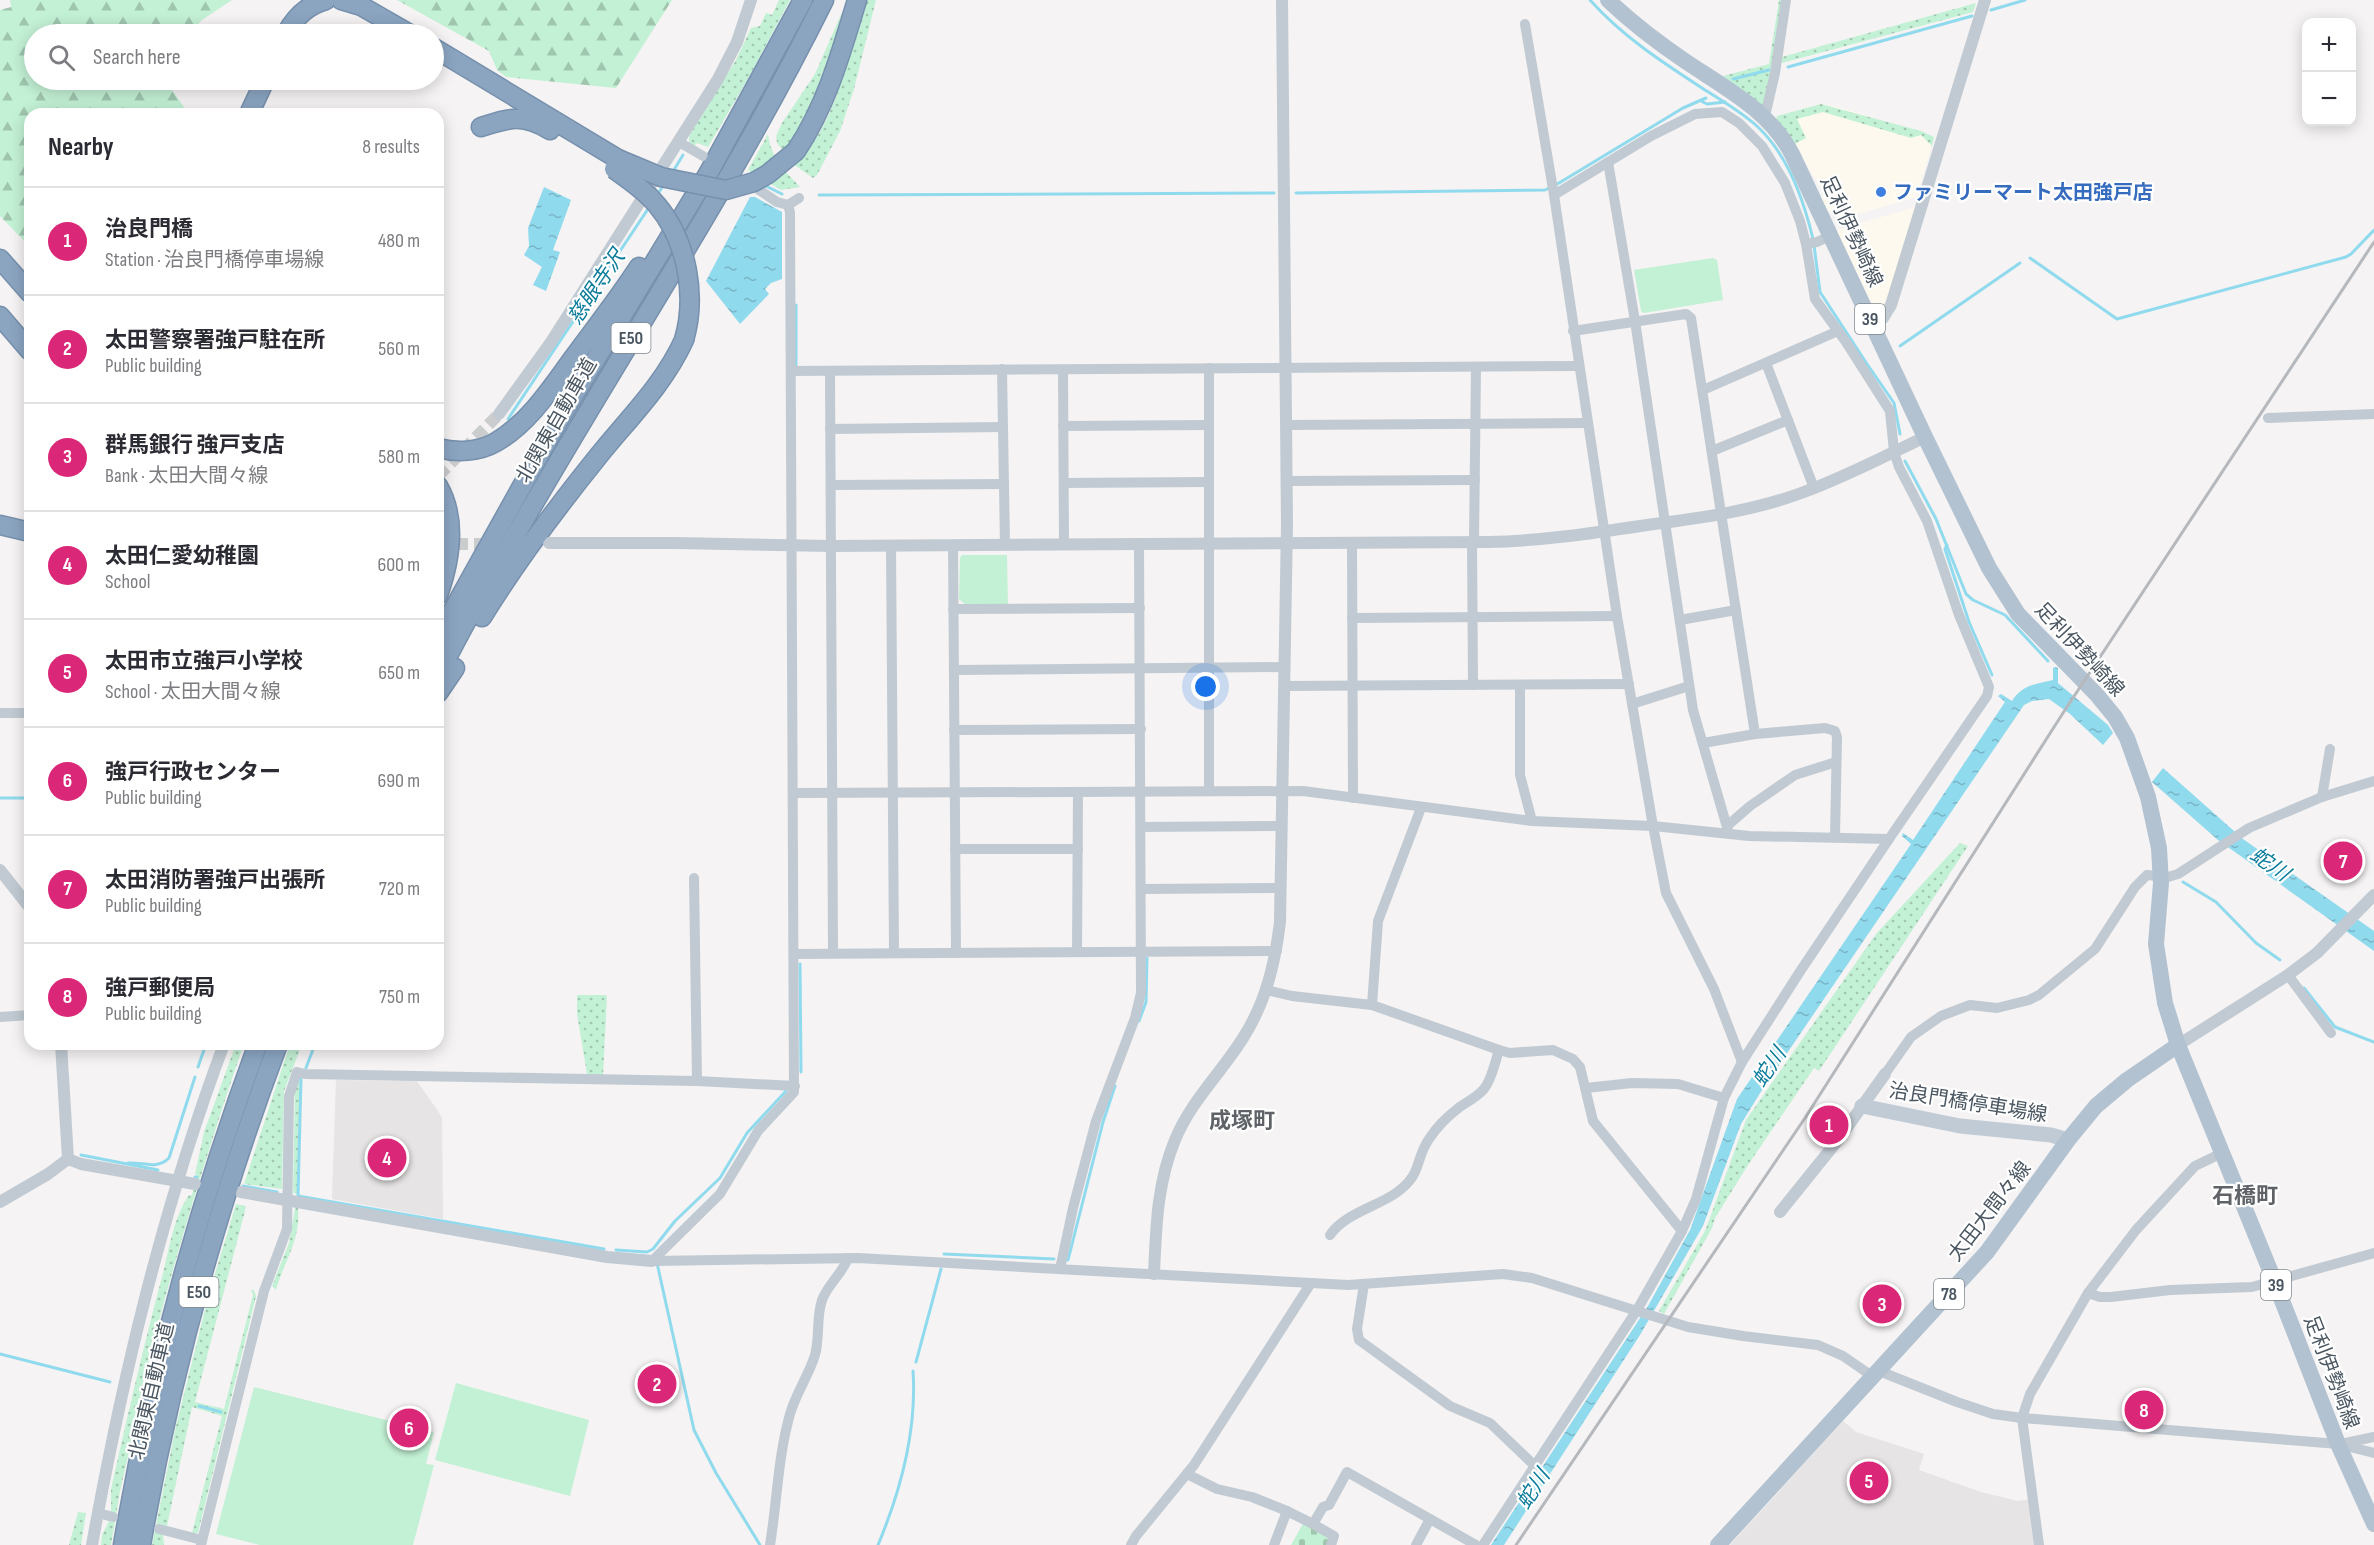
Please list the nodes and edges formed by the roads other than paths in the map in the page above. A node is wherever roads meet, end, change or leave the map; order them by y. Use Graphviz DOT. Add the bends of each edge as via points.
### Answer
graph roads {
  1 [pos="326,0"];
  2 [pos="341,0"];
  3 [pos="752,0"];
  4 [pos="803,0"];
  5 [pos="824,0"];
  6 [pos="857,0"];
  7 [pos="1282,0"];
  8 [pos="1608,0"];
  9 [pos="1786,0"];
  10 [pos="1985,0"];
  11 [pos="292,24"];
  12 [pos="392,24"];
  13 [pos="1525,24"];
  14 [pos="444,54"];
  15 [pos="260,90"];
  16 [pos="272,90"];
  17 [pos="252,108"];
  18 [pos="264,108"];
  19 [pos="1765,116"];
  20 [pos="481,127"];
  21 [pos="679,142"];
  22 [pos="703,156"];
  23 [pos="1608,162"];
  24 [pos="616,164"];
  25 [pos="708,174"];
  26 [pos="743,178"];
  27 [pos="1554,195"];
  28 [pos="799,198"];
  29 [pos="788,205"];
  30 [pos="1816,241"];
  31 [pos="0,259"];
  32 [pos="24,286"];
  33 [pos="0,316"];
  34 [pos="1635,321"];
  35 [pos="1873,325"];
  36 [pos="1573,331"];
  37 [pos="1838,332"];
  38 [pos="24,344"];
  39 [pos="1766,363"];
  40 [pos="1578,366"];
  41 [pos="1476,367"];
  42 [pos="1209,368"];
  43 [pos="1286,368"];
  44 [pos="1002,369"];
  45 [pos="1063,370"];
  46 [pos="791,371"];
  47 [pos="830,371"];
  48 [pos="1703,390"];
  49 [pos="500,414"];
  50 [pos="2374,414"];
  51 [pos="2268,418"];
  52 [pos="1788,420"];
  53 [pos="1475,423"];
  54 [pos="1587,423"];
  55 [pos="1209,425"];
  56 [pos="1287,425"];
  57 [pos="1064,426"];
  58 [pos="1003,427"];
  59 [pos="830,429"];
  60 [pos="1925,437"];
  61 [pos="444,449"];
  62 [pos="1712,451"];
  63 [pos="1894,452"];
  64 [pos="1475,480"];
  65 [pos="1287,481"];
  66 [pos="1209,482"];
  67 [pos="1064,483"];
  68 [pos="1004,484"];
  69 [pos="831,485"];
  70 [pos="1814,488"];
  71 [pos="444,502"];
  72 [pos="1721,514"];
  73 [pos="1664,523"];
  74 [pos="0,525"];
  75 [pos="24,531"];
  76 [pos="0,532"];
  77 [pos="1604,532"];
  78 [pos="24,533"];
  79 [pos="1473,542"];
  80 [pos="549,543"];
  81 [pos="1209,543"];
  82 [pos="1287,543"];
  83 [pos="1352,543"];
  84 [pos="1064,544"];
  85 [pos="1139,544"];
  86 [pos="953,545"];
  87 [pos="1005,545"];
  88 [pos="792,546"];
  89 [pos="831,546"];
  90 [pos="891,546"];
  91 [pos="444,576"];
  92 [pos="1140,608"];
  93 [pos="953,609"];
  94 [pos="1736,610"];
  95 [pos="1617,616"];
  96 [pos="1473,617"];
  97 [pos="1352,618"];
  98 [pos="1680,620"];
  99 [pos="444,626"];
  100 [pos="444,665"];
  101 [pos="1209,668"];
  102 [pos="1284,668"];
  103 [pos="1140,669"];
  104 [pos="954,670"];
  105 [pos="444,683"];
  106 [pos="1520,684"];
  107 [pos="1629,684"];
  108 [pos="1473,685"];
  109 [pos="1284,686"];
  110 [pos="1353,686"];
  111 [pos="1689,686"];
  112 [pos="1632,704"];
  113 [pos="0,713"];
  114 [pos="24,713"];
  115 [pos="1140,729"];
  116 [pos="954,730"];
  117 [pos="1755,734"];
  118 [pos="1702,743"];
  119 [pos="2330,749"];
  120 [pos="1836,762"];
  121 [pos="2374,781"];
  122 [pos="1282,790"];
  123 [pos="1141,791"];
  124 [pos="1209,791"];
  125 [pos="955,792"];
  126 [pos="1078,792"];
  127 [pos="832,793"];
  128 [pos="893,793"];
  129 [pos="793,794"];
  130 [pos="2322,797"];
  131 [pos="1353,798"];
  132 [pos="1421,808"];
  133 [pos="1532,821"];
  134 [pos="1282,826"];
  135 [pos="1653,826"];
  136 [pos="1141,827"];
  137 [pos="1728,830"];
  138 [pos="1835,837"];
  139 [pos="1889,839"];
  140 [pos="955,849"];
  141 [pos="1078,849"];
  142 [pos="0,870"];
  143 [pos="2161,877"];
  144 [pos="694,878"];
  145 [pos="1281,888"];
  146 [pos="1142,889"];
  147 [pos="2374,895"];
  148 [pos="24,900"];
  149 [pos="1142,950"];
  150 [pos="956,951"];
  151 [pos="1077,951"];
  152 [pos="1276,951"];
  153 [pos="894,952"];
  154 [pos="833,953"];
  155 [pos="794,954"];
  156 [pos="2288,975"];
  157 [pos="1266,990"];
  158 [pos="1372,1005"];
  159 [pos="24,1015"];
  160 [pos="0,1017"];
  161 [pos="2331,1033"];
  162 [pos="2178,1045"];
  163 [pos="61,1050"];
  164 [pos="222,1050"];
  165 [pos="256,1050"];
  166 [pos="276,1050"];
  167 [pos="1499,1050"];
  168 [pos="1742,1062"];
  169 [pos="1885,1074"];
  170 [pos="697,1081"];
  171 [pos="795,1086"];
  172 [pos="1586,1088"];
  173 [pos="1724,1098"];
  174 [pos="1862,1106"];
  175 [pos="2068,1140"];
  176 [pos="2222,1153"];
  177 [pos="68,1159"];
  178 [pos="176,1181"];
  179 [pos="195,1184"];
  180 [pos="241,1192"];
  181 [pos="288,1201"];
  182 [pos="0,1202"];
  183 [pos="1780,1212"];
  184 [pos="1682,1231"];
  185 [pos="1330,1235"];
  186 [pos="2374,1253"];
  187 [pos="848,1258"];
  188 [pos="652,1261"];
  189 [pos="1060,1269"];
  190 [pos="1154,1274"];
  191 [pos="2274,1280"];
  192 [pos="1311,1283"];
  193 [pos="1364,1284"];
  194 [pos="2088,1293"];
  195 [pos="1638,1311"];
  196 [pos="1876,1373"];
  197 [pos="2022,1418"];
  198 [pos="2374,1437"];
  199 [pos="2338,1444"];
  200 [pos="2374,1453"];
  201 [pos="1535,1466"];
  202 [pos="1187,1474"];
  203 [pos="1287,1511"];
  204 [pos="98,1513"];
  205 [pos="113,1517"];
  206 [pos="1430,1519"];
  207 [pos="1313,1524"];
  208 [pos="2374,1524"];
  209 [pos="159,1529"];
  210 [pos="201,1542"];
  211 [pos="92,1545"];
  212 [pos="123,1545"];
  213 [pos="141,1545"];
  214 [pos="770,1545"];
  215 [pos="1131,1545"];
  216 [pos="1274,1545"];
  217 [pos="1331,1545"];
  218 [pos="1416,1545"];
  219 [pos="1476,1545"];
  220 [pos="1483,1545"];
  221 [pos="1718,1545"];
  222 [pos="2039,1545"];
  1 -- 11 [label="highway" via="306,9"];
  2 -- 12 [label="highway" via="361,6"];
  3 -- 21 [label="street" via="729,60"];
  4 -- 25 [label="highway, 北関東自動車道 / E50"];
  5 -- 100 [label="highway, 北関東自動車道 / E50" via="738,159 577,428"];
  6 -- 24 [label="highway, bridge" via="831,87 810,129 796,151 768,174 726,190"];
  7 -- 43 [label="street"];
  8 -- 19 [label="main road, 足利伊勢崎線 / 39" via="1651,38"];
  9 -- 19 [label="street"];
  10 -- 35 [label="street" via="1891,304 1883,318"];
  13 -- 27 [label="street"];
  14 -- 24 [label="highway"];
  15 -- 17 [label="highway"];
  16 -- 18 [label="highway"];
  19 -- 30 [label="main road, 足利伊勢崎線 / 39" via="1792,154"];
  20 -- 24 [label="highway" via="507,119 530,119"];
  21 -- 22 [label="street"];
  21 -- 49 [label="street" via="551,342"];
  23 -- 27 [label="street"];
  23 -- 30 [label="street" via="1688,117 1722,112 1750,133 1774,161"];
  23 -- 34 [label="street"];
  24 -- 105 [label="highway, bridge" via="657,205 676,238 690,296 684,340 663,379 516,565"];
  25 -- 61 [label="highway" via="674,212 609,311 522,421 486,446"];
  25 -- 99 [label="highway, 北関東自動車道 / E50" via="560,418"];
  26 -- 29 [label="street" via="777,202"];
  27 -- 36 [label="street"];
  28 -- 29 [label="street"];
  29 -- 46 [label="street"];
  30 -- 35 [label="main road, 足利伊勢崎線 / 39"];
  30 -- 37 [label="street" via="1813,294"];
  31 -- 32 [label="highway"];
  33 -- 38 [label="highway"];
  34 -- 36 [label="street"];
  34 -- 48 [label="street" via="1689,315"];
  34 -- 73 [label="street"];
  35 -- 60 [label="main road, 足利伊勢崎線 / 39"];
  36 -- 40 [label="street"];
  37 -- 39 [label="street"];
  37 -- 63 [label="street" via="1888,406"];
  39 -- 48 [label="street"];
  39 -- 52 [label="street"];
  40 -- 41 [label="street"];
  40 -- 54 [label="street"];
  41 -- 43 [label="street"];
  41 -- 53 [label="street"];
  42 -- 43 [label="street"];
  42 -- 45 [label="street"];
  42 -- 55 [label="street"];
  43 -- 56 [label="street"];
  44 -- 45 [label="street"];
  44 -- 47 [label="street"];
  44 -- 58 [label="street"];
  45 -- 57 [label="street"];
  46 -- 47 [label="street"];
  46 -- 88 [label="street"];
  47 -- 59 [label="street"];
  48 -- 62 [label="street"];
  50 -- 51 [label="street"];
  52 -- 62 [label="street"];
  52 -- 70 [label="street"];
  53 -- 54 [label="street"];
  53 -- 56 [label="street"];
  53 -- 64 [label="street"];
  54 -- 77 [label="street"];
  55 -- 57 [label="street"];
  55 -- 66 [label="street"];
  56 -- 65 [label="street"];
  57 -- 67 [label="street"];
  58 -- 59 [label="street"];
  58 -- 68 [label="street"];
  59 -- 69 [label="street"];
  60 -- 63 [label="street"];
  60 -- 143 [label="main road, 足利伊勢崎線 / 39" via="1989,568 2011,604 2097,695 2127,738 2156,829"];
  62 -- 72 [label="street"];
  63 -- 70 [label="street"];
  63 -- 139 [label="street" via="1927,521 1989,687 1987,696"];
  64 -- 65 [label="street"];
  64 -- 79 [label="street"];
  65 -- 82 [label="street"];
  66 -- 67 [label="street"];
  66 -- 81 [label="street"];
  67 -- 84 [label="street"];
  68 -- 69 [label="street"];
  68 -- 87 [label="street"];
  69 -- 89 [label="street"];
  70 -- 72 [label="street"];
  71 -- 91 [label="highway" via="450,538"];
  72 -- 73 [label="street"];
  72 -- 94 [label="street"];
  73 -- 77 [label="street"];
  73 -- 98 [label="street"];
  74 -- 75 [label="highway"];
  76 -- 78 [label="street"];
  77 -- 79 [label="street"];
  77 -- 95 [label="street"];
  79 -- 83 [label="street"];
  79 -- 96 [label="street"];
  80 -- 88 [label="street"];
  81 -- 82 [label="street"];
  81 -- 85 [label="street"];
  81 -- 101 [label="street"];
  82 -- 83 [label="street"];
  82 -- 102 [label="street"];
  83 -- 97 [label="street"];
  84 -- 85 [label="street"];
  84 -- 87 [label="street"];
  85 -- 92 [label="street"];
  86 -- 87 [label="street"];
  86 -- 90 [label="street"];
  86 -- 93 [label="street"];
  88 -- 89 [label="street"];
  88 -- 129 [label="street"];
  89 -- 90 [label="street"];
  89 -- 127 [label="street"];
  90 -- 128 [label="street"];
  92 -- 93 [label="street"];
  92 -- 103 [label="street"];
  93 -- 104 [label="street"];
  94 -- 98 [label="street"];
  94 -- 117 [label="street"];
  95 -- 96 [label="street"];
  95 -- 107 [label="street"];
  96 -- 97 [label="street"];
  96 -- 108 [label="street"];
  97 -- 110 [label="street"];
  98 -- 111 [label="street"];
  101 -- 102 [label="street"];
  101 -- 103 [label="street"];
  101 -- 124 [label="street"];
  102 -- 109 [label="street"];
  103 -- 104 [label="street"];
  103 -- 115 [label="street"];
  104 -- 116 [label="street"];
  106 -- 107 [label="street"];
  106 -- 108 [label="street"];
  106 -- 133 [label="street" via="1520,775"];
  107 -- 112 [label="street"];
  108 -- 110 [label="street"];
  109 -- 110 [label="street"];
  109 -- 122 [label="street"];
  110 -- 131 [label="street"];
  111 -- 112 [label="street"];
  111 -- 118 [label="street"];
  112 -- 135 [label="street"];
  113 -- 114 [label="street"];
  115 -- 116 [label="street"];
  115 -- 123 [label="street"];
  116 -- 125 [label="street"];
  117 -- 118 [label="street"];
  117 -- 120 [label="street" via="1832,729 1837,734"];
  118 -- 137 [label="street"];
  119 -- 130 [label="street"];
  120 -- 137 [label="street" via="1795,775 1750,806"];
  120 -- 138 [label="street"];
  121 -- 130 [label="street"];
  122 -- 124 [label="street"];
  122 -- 131 [label="street"];
  122 -- 134 [label="street"];
  123 -- 124 [label="street"];
  123 -- 126 [label="street"];
  123 -- 136 [label="street"];
  125 -- 126 [label="street"];
  125 -- 128 [label="street"];
  125 -- 140 [label="street"];
  126 -- 141 [label="street"];
  127 -- 128 [label="street"];
  127 -- 129 [label="street"];
  127 -- 154 [label="street"];
  128 -- 153 [label="street"];
  129 -- 155 [label="street"];
  130 -- 143 [label="street" via="2241,833 2178,874"];
  131 -- 132 [label="street"];
  132 -- 133 [label="street"];
  132 -- 158 [label="street" via="1378,921"];
  133 -- 135 [label="street"];
  134 -- 136 [label="street"];
  134 -- 145 [label="street"];
  135 -- 137 [label="street"];
  135 -- 168 [label="street" via="1666,893 1714,989"];
  136 -- 146 [label="street"];
  137 -- 138 [label="street" via="1749,837"];
  138 -- 139 [label="street"];
  139 -- 168 [label="street"];
  140 -- 141 [label="street"];
  140 -- 150 [label="street"];
  141 -- 151 [label="street"];
  142 -- 148 [label="street"];
  143 -- 162 [label="main road, 足利伊勢崎線 / 39" via="2157,962 2164,1003"];
  143 -- 169 [label="street" via="2142,878 2094,949 2039,995 1997,1008 1970,1005 1941,1016 1911,1036"];
  144 -- 170 [label="street"];
  145 -- 146 [label="street"];
  145 -- 152 [label="street"];
  146 -- 149 [label="street"];
  147 -- 156 [label="street" via="2317,953"];
  149 -- 151 [label="street"];
  149 -- 152 [label="street"];
  149 -- 189 [label="street" via="1139,1004 1096,1121"];
  150 -- 151 [label="street"];
  150 -- 153 [label="street"];
  152 -- 157 [label="street"];
  153 -- 154 [label="street"];
  154 -- 155 [label="street"];
  155 -- 171 [label="street"];
  156 -- 161 [label="street"];
  156 -- 162 [label="street"];
  157 -- 158 [label="street"];
  157 -- 190 [label="street" via="1243,1038 1203,1091 1175,1139 1159,1195"];
  158 -- 167 [label="street"];
  159 -- 160 [label="street"];
  162 -- 175 [label="main road, 太田大間々線 / 78" via="2109,1094"];
  162 -- 176 [label="main road, 足利伊勢崎線 / 39"];
  163 -- 177 [label="street"];
  164 -- 178 [label="street"];
  165 -- 212 [label="highway, 北関東自動車道 / E50" via="220,1154 173,1316"];
  166 -- 213 [label="highway, 北関東自動車道 / E50" via="211,1248 165,1423"];
  167 -- 172 [label="street" via="1553,1050 1563,1054 1580,1066"];
  167 -- 185 [label="street" via="1483,1090 1437,1128 1410,1181"];
  168 -- 173 [label="street"];
  169 -- 174 [label="street"];
  170 -- 171 [label="street"];
  170 -- 181 [label="street" via="297,1072 289,1096"];
  171 -- 188 [label="street" via="794,1092 758,1131 720,1194"];
  172 -- 173 [label="street" via="1678,1084"];
  172 -- 184 [label="street" via="1593,1121"];
  173 -- 184 [label="street" via="1696,1199"];
  174 -- 175 [label="main road, 治良門橋停車場線" via="1960,1126"];
  174 -- 183 [label="street"];
  175 -- 196 [label="main road, 太田大間々線 / 78" via="1987,1252"];
  176 -- 191 [label="main road, 足利伊勢崎線 / 39"];
  176 -- 194 [label="street" via="2185,1175"];
  177 -- 178 [label="street"];
  177 -- 182 [label="street"];
  178 -- 179 [label="street"];
  178 -- 204 [label="street" via="138,1321"];
  180 -- 181 [label="street"];
  181 -- 188 [label="street" via="607,1257"];
  181 -- 210 [label="street" via="287,1230 264,1291"];
  184 -- 195 [label="street"];
  186 -- 191 [label="street"];
  187 -- 188 [label="street"];
  187 -- 189 [label="street"];
  187 -- 214 [label="street" via="821,1303 816,1353 785,1431"];
  189 -- 190 [label="street"];
  190 -- 192 [label="street"];
  191 -- 194 [label="street" via="2252,1287 2111,1297"];
  191 -- 199 [label="main road, 足利伊勢崎線 / 39"];
  192 -- 193 [label="street"];
  192 -- 202 [label="street"];
  193 -- 195 [label="street" via="1503,1275 1532,1278"];
  193 -- 201 [label="street" via="1359,1340 1450,1406 1490,1423"];
  194 -- 197 [label="street" via="2030,1394"];
  195 -- 196 [label="street" via="1710,1331 1818,1345"];
  195 -- 201 [label="street"];
  196 -- 197 [label="street" via="1993,1414"];
  196 -- 221 [label="main road, 太田大間々線 / 78"];
  197 -- 199 [label="street"];
  197 -- 222 [label="street"];
  198 -- 199 [label="street"];
  199 -- 200 [label="street"];
  199 -- 208 [label="main road, 足利伊勢崎線 / 39"];
  201 -- 220 [label="street"];
  202 -- 203 [label="street" via="1217,1489"];
  202 -- 215 [label="street"];
  203 -- 207 [label="street"];
  203 -- 216 [label="street"];
  204 -- 205 [label="street"];
  204 -- 211 [label="street"];
  206 -- 207 [label="street" via="1347,1472"];
  206 -- 218 [label="street"];
  206 -- 219 [label="street"];
  207 -- 217 [label="street" via="1334,1536"];
  209 -- 210 [label="street"];
}
